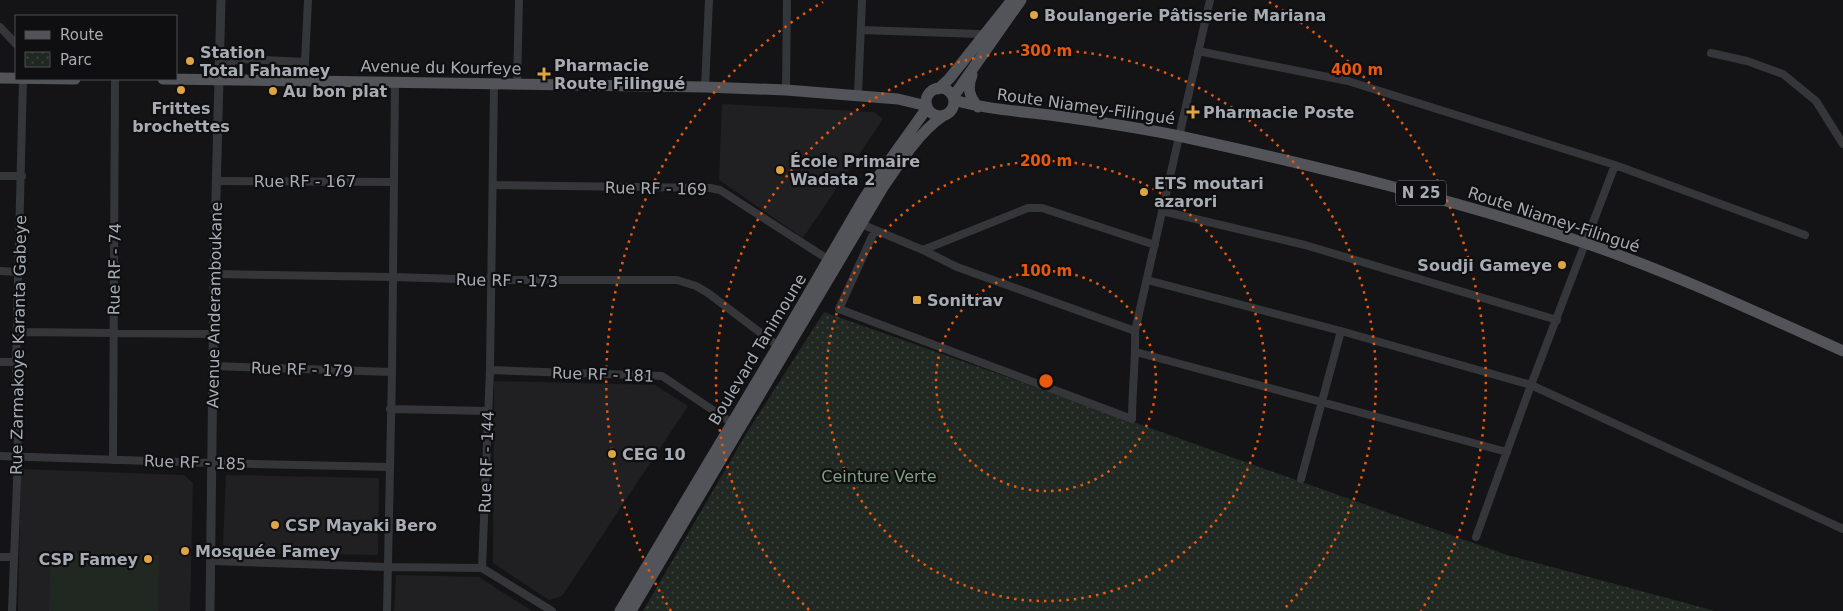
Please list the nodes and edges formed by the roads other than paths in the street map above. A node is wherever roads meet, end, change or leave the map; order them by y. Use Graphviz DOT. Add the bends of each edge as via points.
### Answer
graph roads {
  1 [pos="221,0"];
  2 [pos="308,0"];
  3 [pos="519,0"];
  4 [pos="709,0"];
  5 [pos="788,0"];
  6 [pos="862,0"];
  7 [pos="1012,0"];
  8 [pos="1022,0"];
  9 [pos="1210,0"];
  10 [pos="0,27"];
  11 [pos="861,30"];
  12 [pos="985,36"];
  13 [pos="15,43"];
  14 [pos="1198,51"];
  15 [pos="1711,53"];
  16 [pos="305,62"];
  17 [pos="220,64"];
  18 [pos="976,64"];
  19 [pos="0,78"];
  20 [pos="15,79"];
  21 [pos="178,79"];
  22 [pos="23,80"];
  23 [pos="116,80"];
  24 [pos="219,80"];
  25 [pos="304,81"];
  26 [pos="395,83"];
  27 [pos="494,84"];
  28 [pos="517,84"];
  29 [pos="705,87"];
  30 [pos="786,90"];
  31 [pos="934,91"];
  32 [pos="858,95"];
  33 [pos="898,99"];
  34 [pos="953,99"];
  35 [pos="927,107"];
  36 [pos="978,107"];
  37 [pos="946,115"];
  38 [pos="1179,136"];
  39 [pos="1843,144"];
  40 [pos="1615,164"];
  41 [pos="0,176"];
  42 [pos="22,176"];
  43 [pos="216,181"];
  44 [pos="394,182"];
  45 [pos="494,185"];
  46 [pos="1162,211"];
  47 [pos="861,224"];
  48 [pos="875,230"];
  49 [pos="1805,235"];
  50 [pos="1586,243"];
  51 [pos="1155,245"];
  52 [pos="923,250"];
  53 [pos="829,260"];
  54 [pos="0,271"];
  55 [pos="18,272"];
  56 [pos="214,274"];
  57 [pos="393,277"];
  58 [pos="492,280"];
  59 [pos="1147,280"];
  60 [pos="1557,320"];
  61 [pos="1135,331"];
  62 [pos="1341,331"];
  63 [pos="17,332"];
  64 [pos="113,332"];
  65 [pos="213,334"];
  66 [pos="778,346"];
  67 [pos="1843,351"];
  68 [pos="1136,352"];
  69 [pos="0,362"];
  70 [pos="16,362"];
  71 [pos="213,366"];
  72 [pos="490,370"];
  73 [pos="392,372"];
  74 [pos="1531,385"];
  75 [pos="1322,402"];
  76 [pos="748,404"];
  77 [pos="390,409"];
  78 [pos="488,411"];
  79 [pos="732,423"];
  80 [pos="1507,452"];
  81 [pos="0,456"];
  82 [pos="18,456"];
  83 [pos="113,460"];
  84 [pos="212,463"];
  85 [pos="390,466"];
  86 [pos="1301,479"];
  87 [pos="1843,528"];
  88 [pos="1476,537"];
  89 [pos="0,557"];
  90 [pos="13,557"];
  91 [pos="211,560"];
  92 [pos="388,567"];
  93 [pos="482,568"];
  94 [pos="12,611"];
  95 [pos="210,611"];
  96 [pos="387,611"];
  97 [pos="552,611"];
  98 [pos="620,611"];
  99 [pos="631,611"];
  1 -- 17 [label="street, Avenue Anderamboukane"];
  2 -- 16 [label="street"];
  3 -- 28 [label="street"];
  4 -- 29 [label="street"];
  5 -- 30 [label="street"];
  6 -- 11 [label="street"];
  7 -- 12 [label="main road"];
  8 -- 18 [label="main road"];
  9 -- 14 [label="street"];
  10 -- 13 [label="street"];
  11 -- 12 [label="street"];
  11 -- 32 [label="street"];
  12 -- 31 [label="main road" via="949,79"];
  14 -- 38 [label="street"];
  14 -- 40 [label="street" via="1348,82"];
  15 -- 39 [label="street" via="1783,74 1816,101"];
  16 -- 17 [label="street" via="241,59"];
  16 -- 25 [label="street"];
  17 -- 24 [label="street, Avenue Anderamboukane"];
  18 -- 34 [label="main road"];
  18 -- 36 [label="main road" via="969,90"];
  19 -- 20 [label="main road"];
  21 -- 24 [label="main road, Avenue du Kourfeye"];
  22 -- 42 [label="street, Rue Zarmakoye Karanta Gabeye"];
  23 -- 64 [label="street, Rue RF - 74"];
  24 -- 25 [label="main road, Avenue du Kourfeye"];
  24 -- 43 [label="street, Avenue Anderamboukane"];
  25 -- 26 [label="main road, Avenue du Kourfeye"];
  26 -- 27 [label="main road, Avenue du Kourfeye"];
  26 -- 44 [label="street"];
  27 -- 28 [label="main road, Avenue du Kourfeye"];
  27 -- 45 [label="street, Rue RF - 144"];
  28 -- 29 [label="main road, Avenue du Kourfeye"];
  29 -- 30 [label="main road, Avenue du Kourfeye"];
  30 -- 32 [label="main road, Avenue du Kourfeye"];
  31 -- 33 [label="main road, Avenue du Kourfeye"];
  31 -- 34 [label="main road" via="946,90"];
  31 -- 35 [label="main road" via="927,98"];
  32 -- 33 [label="main road, Avenue du Kourfeye"];
  33 -- 35 [label="main road, Avenue du Kourfeye"];
  34 -- 36 [label="main road, Route Niamey-Filingué"];
  34 -- 37 [label="main road" via="953,107"];
  35 -- 37 [label="main road" via="934,115"];
  35 -- 53 [label="main road, Boulevard Tanimoune" via="872,186"];
  36 -- 37 [label="main road, Route Niamey-Filingué"];
  36 -- 38 [label="main road, Route Niamey-Filingué / N 25"];
  37 -- 47 [label="main road, Boulevard Tanimoune" via="933,123 901,161"];
  38 -- 46 [label="street"];
  38 -- 50 [label="main road, Route Niamey-Filingué / N 25" via="1420,193"];
  40 -- 49 [label="street"];
  40 -- 50 [label="street"];
  41 -- 42 [label="street"];
  42 -- 55 [label="street, Rue Zarmakoye Karanta Gabeye"];
  43 -- 44 [label="street, Rue RF - 167"];
  43 -- 56 [label="street, Avenue Anderamboukane"];
  44 -- 57 [label="street"];
  45 -- 53 [label="street, Rue RF - 169" via="720,190"];
  45 -- 58 [label="street, Rue RF - 144"];
  46 -- 51 [label="street"];
  46 -- 60 [label="street" via="1305,245"];
  47 -- 48 [label="street"];
  47 -- 76 [label="main road, Boulevard Tanimoune"];
  48 -- 52 [label="street"];
  48 -- 68 [label="street" via="839,309 1132,419"];
  50 -- 60 [label="street"];
  50 -- 67 [label="main road, Route Niamey-Filingué / N 25" via="1676,277"];
  51 -- 52 [label="street" via="1035,208"];
  51 -- 59 [label="street"];
  52 -- 61 [label="street"];
  53 -- 66 [label="main road, Boulevard Tanimoune"];
  54 -- 55 [label="street"];
  55 -- 63 [label="street, Rue Zarmakoye Karanta Gabeye"];
  56 -- 57 [label="street, Rue RF - 173"];
  56 -- 65 [label="street, Avenue Anderamboukane"];
  57 -- 58 [label="street, Rue RF - 173"];
  57 -- 73 [label="street"];
  58 -- 66 [label="street, Rue RF - 173" via="677,280 696,286"];
  58 -- 72 [label="street, Rue RF - 144"];
  59 -- 61 [label="street"];
  59 -- 62 [label="street"];
  60 -- 74 [label="street"];
  61 -- 68 [label="street"];
  62 -- 74 [label="street"];
  62 -- 75 [label="street"];
  63 -- 64 [label="street"];
  63 -- 70 [label="street, Rue Zarmakoye Karanta Gabeye"];
  64 -- 65 [label="street"];
  64 -- 83 [label="street, Rue RF - 74"];
  65 -- 71 [label="street, Avenue Anderamboukane"];
  66 -- 76 [label="main road, Boulevard Tanimoune"];
  68 -- 75 [label="street"];
  69 -- 70 [label="street"];
  70 -- 82 [label="street, Rue Zarmakoye Karanta Gabeye"];
  71 -- 73 [label="street, Rue RF - 179"];
  71 -- 84 [label="street, Avenue Anderamboukane"];
  72 -- 78 [label="street, Rue RF - 144"];
  72 -- 79 [label="street, Rue RF - 181" via="662,376"];
  73 -- 77 [label="street"];
  74 -- 80 [label="street"];
  74 -- 87 [label="street"];
  75 -- 80 [label="street"];
  75 -- 86 [label="street"];
  76 -- 79 [label="main road, Boulevard Tanimoune"];
  76 -- 99 [label="main road, Boulevard Tanimoune"];
  77 -- 78 [label="street"];
  77 -- 85 [label="street"];
  78 -- 93 [label="street, Rue RF - 144"];
  79 -- 98 [label="main road, Boulevard Tanimoune"];
  80 -- 88 [label="street"];
  81 -- 82 [label="street, Rue RF - 185"];
  82 -- 83 [label="street, Rue RF - 185"];
  82 -- 90 [label="street, Rue Zarmakoye Karanta Gabeye"];
  83 -- 84 [label="street, Rue RF - 185"];
  84 -- 85 [label="street, Rue RF - 185"];
  84 -- 91 [label="street, Avenue Anderamboukane"];
  85 -- 92 [label="street"];
  89 -- 90 [label="street"];
  90 -- 94 [label="street, Rue Zarmakoye Karanta Gabeye"];
  91 -- 92 [label="street"];
  91 -- 95 [label="street, Avenue Anderamboukane"];
  92 -- 93 [label="street"];
  92 -- 96 [label="street"];
  93 -- 97 [label="street"];
}
